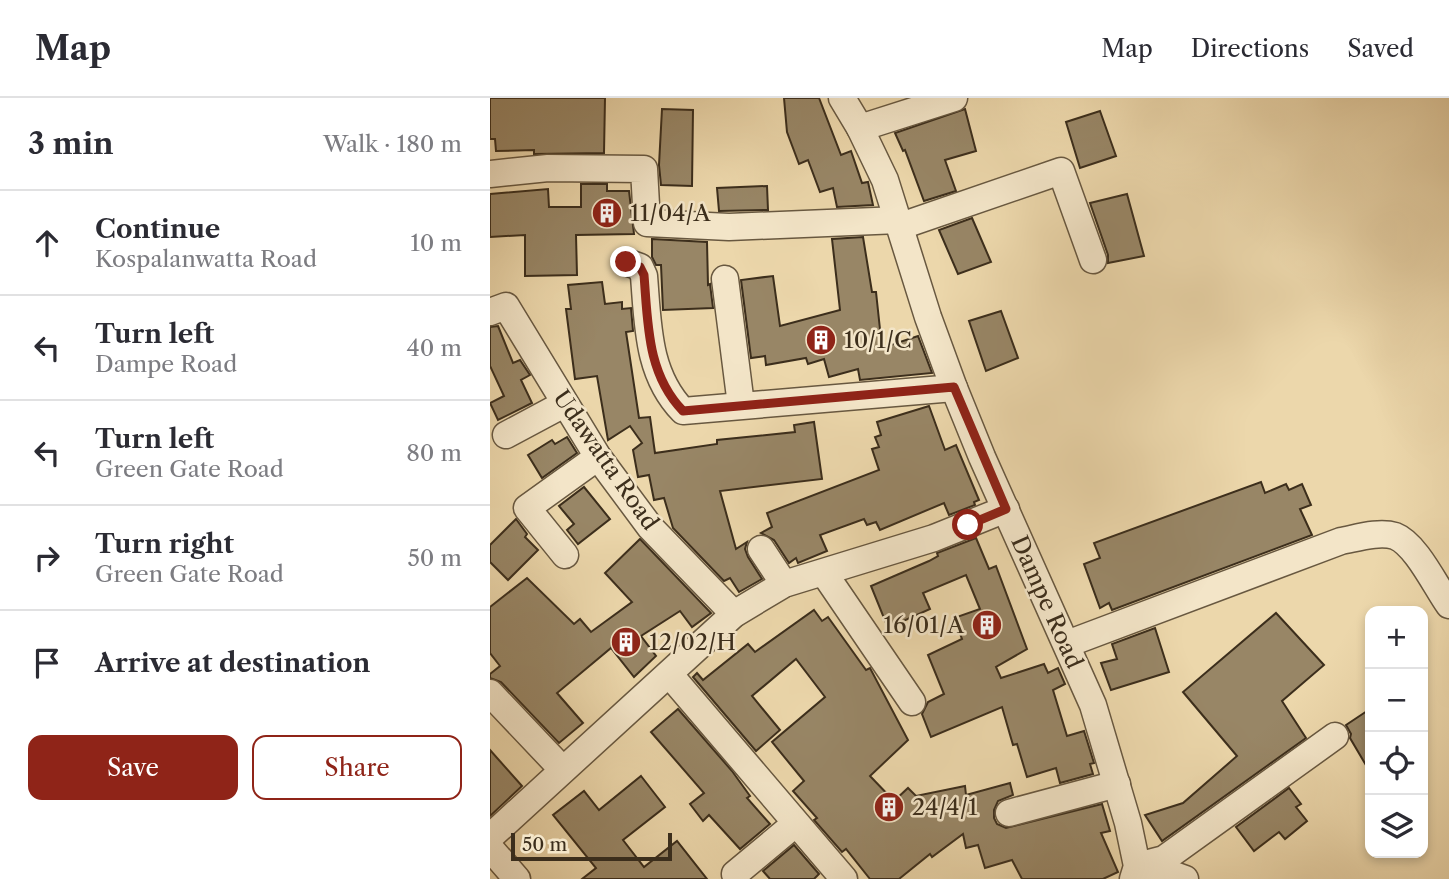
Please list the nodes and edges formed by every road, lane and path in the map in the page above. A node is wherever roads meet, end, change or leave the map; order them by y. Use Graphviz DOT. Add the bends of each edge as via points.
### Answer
graph roads {
  1 [pos="842,98"];
  2 [pos="954,98"];
  3 [pos="860,128"];
  4 [pos="490,174"];
  5 [pos="900,223"];
  6 [pos="1093,260"];
  7 [pos="626,262"];
  8 [pos="725,279"];
  9 [pos="490,312"];
  10 [pos="954,387"];
  11 [pos="564,404"];
  12 [pos="741,405"];
  13 [pos="506,435"];
  14 [pos="598,457"];
  15 [pos="1006,509"];
  16 [pos="761,549"];
  17 [pos="565,555"];
  18 [pos="824,573"];
  19 [pos="784,584"];
  20 [pos="1449,605"];
  21 [pos="734,614"];
  22 [pos="1067,644"];
  23 [pos="670,675"];
  24 [pos="490,693"];
  25 [pos="912,702"];
  26 [pos="1335,736"];
  27 [pos="562,769"];
  28 [pos="1117,784"];
  29 [pos="1009,814"];
  30 [pos="795,824"];
  31 [pos="490,837"];
  32 [pos="490,848"];
  33 [pos="1135,872"];
  34 [pos="735,874"];
  35 [pos="517,879"];
  36 [pos="844,879"];
  37 [pos="1185,879"];
  1 -- 3 [label="street, Dampe Road"];
  2 -- 3 [label="street"];
  3 -- 5 [label="street, Dampe Road"];
  4 -- 5 [label="street" via="644,169 647,223 729,227"];
  5 -- 6 [label="street" via="1061,171"];
  5 -- 10 [label="street, Dampe Road"];
  7 -- 12 [label="street" via="640,267 644,275 649,336 657,372 669,397 683,411"];
  8 -- 12 [label="street"];
  9 -- 11 [label="street, Udawatta Road" via="506,306"];
  10 -- 12 [label="street"];
  10 -- 15 [label="street, Dampe Road"];
  11 -- 13 [label="street"];
  11 -- 14 [label="street, Udawatta Road"];
  14 -- 17 [label="street" via="527,508"];
  14 -- 21 [label="street, Udawatta Road" via="650,527"];
  15 -- 18 [label="street"];
  15 -- 22 [label="street, Dampe Road"];
  16 -- 19 [label="street"];
  18 -- 19 [label="street"];
  18 -- 25 [label="street"];
  19 -- 21 [label="street"];
  20 -- 22 [label="street" via="1409,544 1394,536 1372,536 1341,541"];
  21 -- 23 [label="street"];
  22 -- 28 [label="street, Dampe Road" via="1093,705"];
  23 -- 27 [label="street"];
  23 -- 30 [label="street"];
  24 -- 27 [label="street"];
  26 -- 33 [label="street" via="1164,859"];
  27 -- 31 [label="street"];
  28 -- 29 [label="street"];
  28 -- 33 [label="street, Dampe Road"];
  30 -- 34 [label="street"];
  30 -- 36 [label="street"];
  32 -- 35 [label="street"];
  33 -- 37 [label="street"];
}
